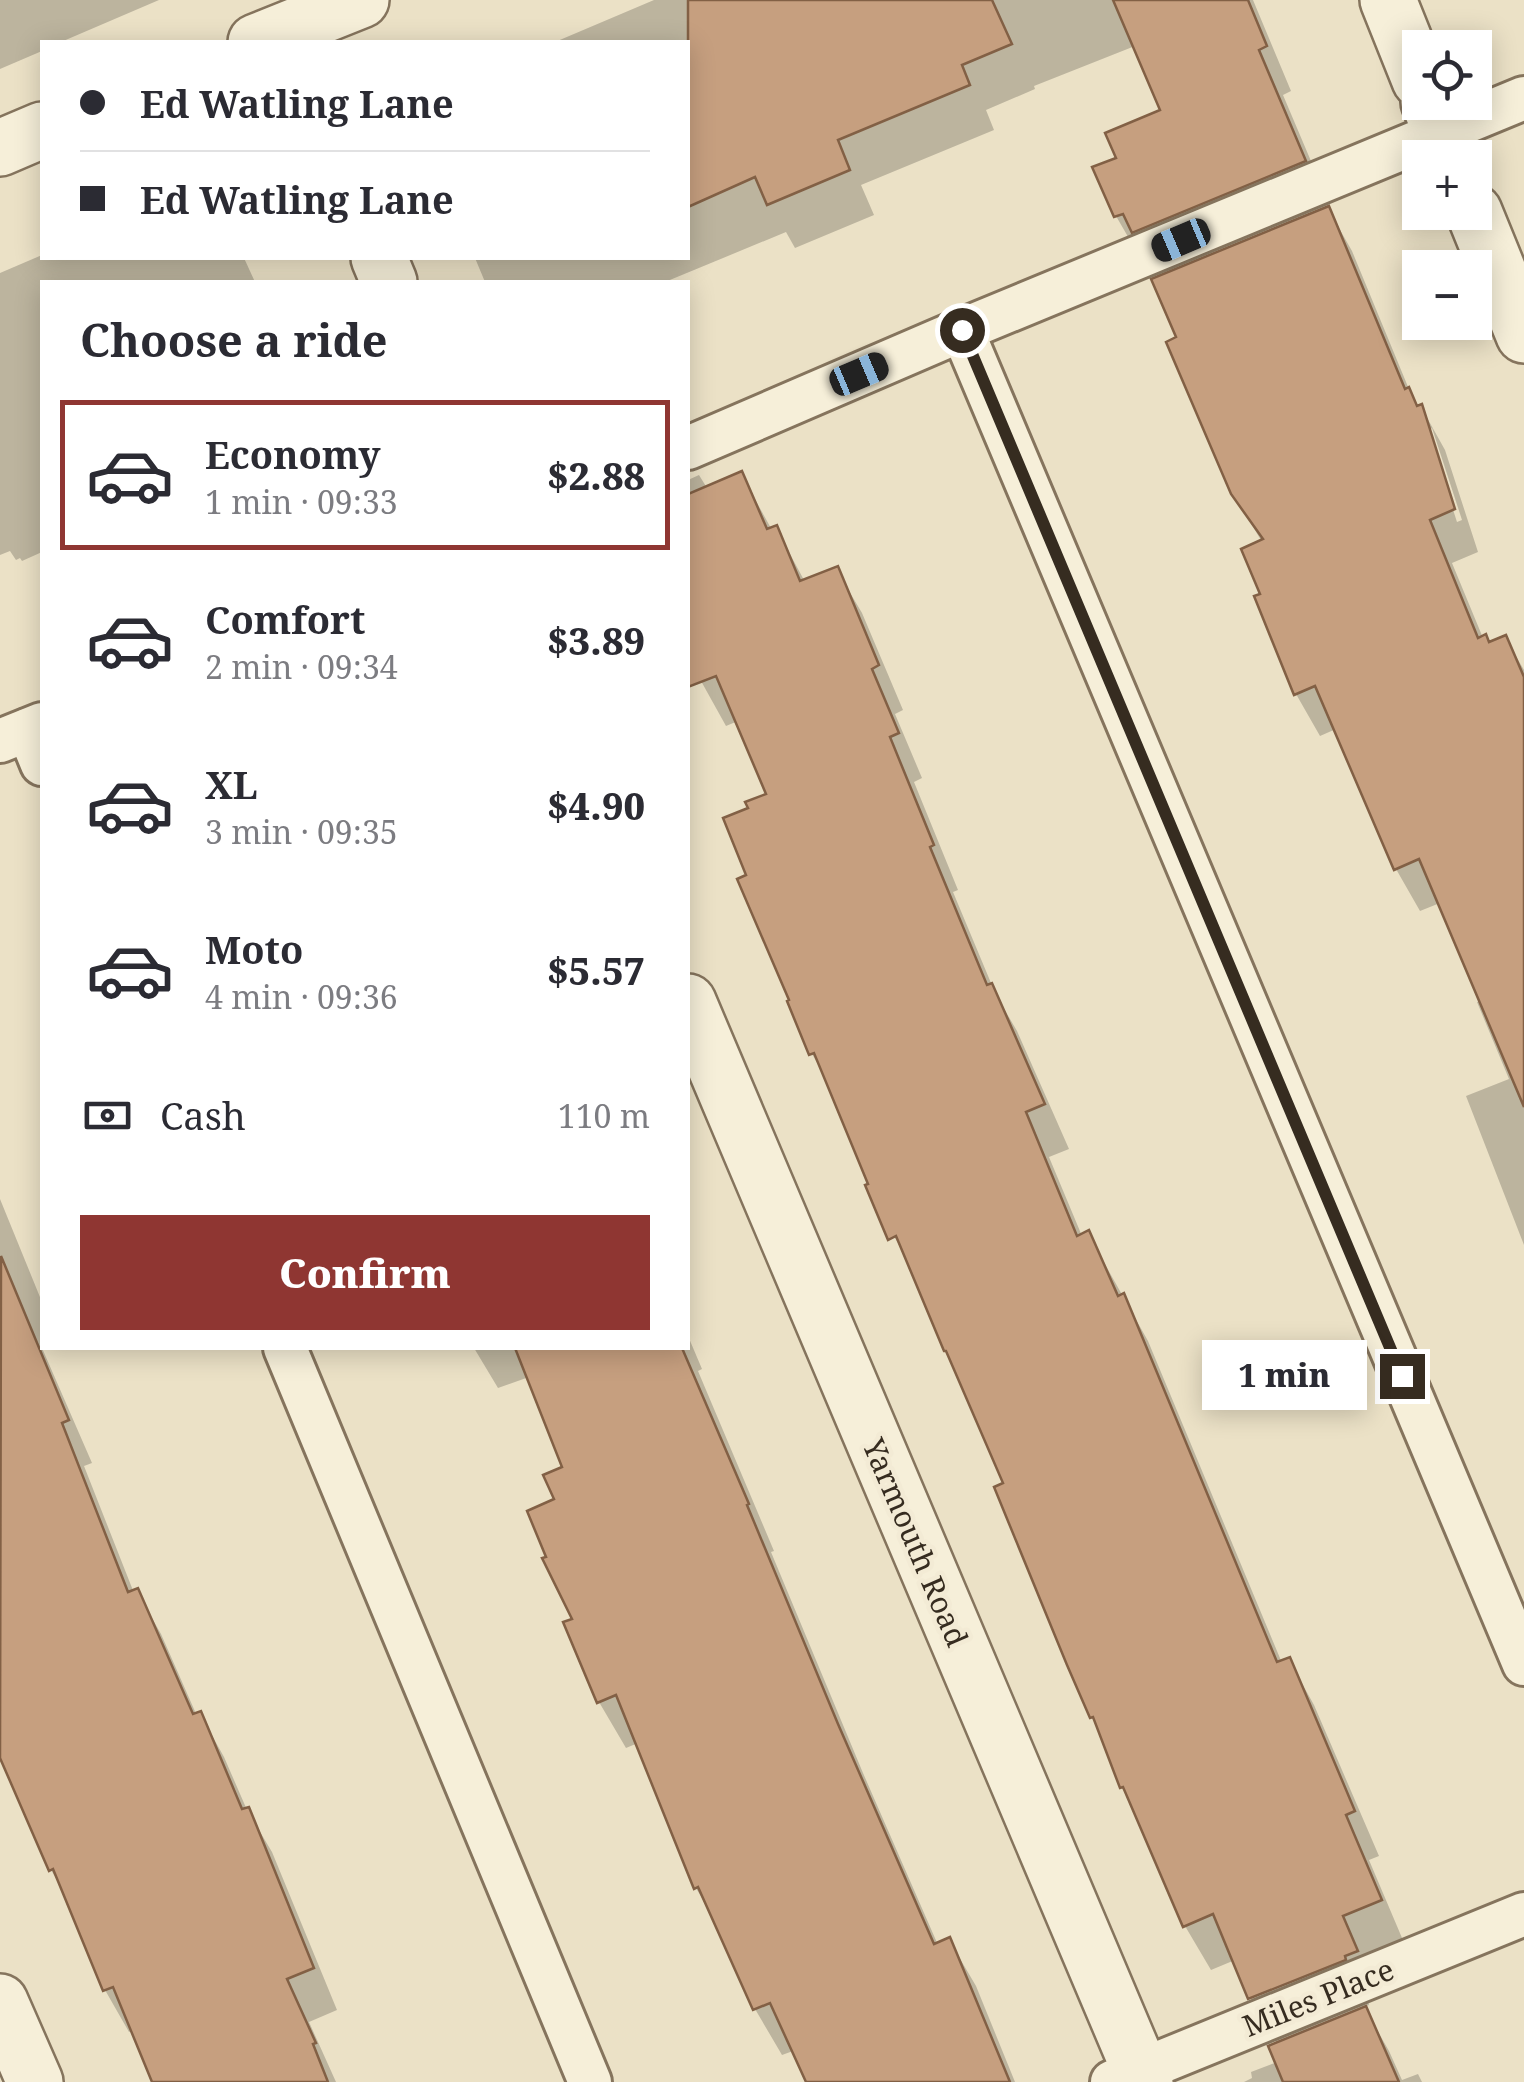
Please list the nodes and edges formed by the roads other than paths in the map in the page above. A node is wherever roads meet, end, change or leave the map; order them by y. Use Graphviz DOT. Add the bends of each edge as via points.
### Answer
graph roads {
  1 [pos="360,0"];
  2 [pos="1388,0"];
  3 [pos="1402,35"];
  4 [pos="279,38"];
  5 [pos="1524,98"];
  6 [pos="40,131"];
  7 [pos="1441,131"];
  8 [pos="0,148"];
  9 [pos="1481,230"];
  10 [pos="962,330"];
  11 [pos="1524,335"];
  12 [pos="690,447"];
  13 [pos="690,1007"];
  14 [pos="286,1350"];
  15 [pos="1524,1664"];
  16 [pos="1524,1914"];
  17 [pos="0,2002"];
  18 [pos="1132,2078"];
  19 [pos="35,2082"];
  20 [pos="590,2082"];
  1 -- 4 [label="street"];
  2 -- 3 [label="street"];
  5 -- 7 [label="lane"];
  6 -- 8 [label="street"];
  7 -- 10 [label="lane"];
  9 -- 11 [label="street"];
  10 -- 12 [label="lane"];
  10 -- 15 [label="lane"];
  13 -- 18 [label="street, Yarmouth Road"];
  14 -- 20 [label="lane"];
  16 -- 18 [label="lane, Miles Place"];
  17 -- 19 [label="street"];
}
